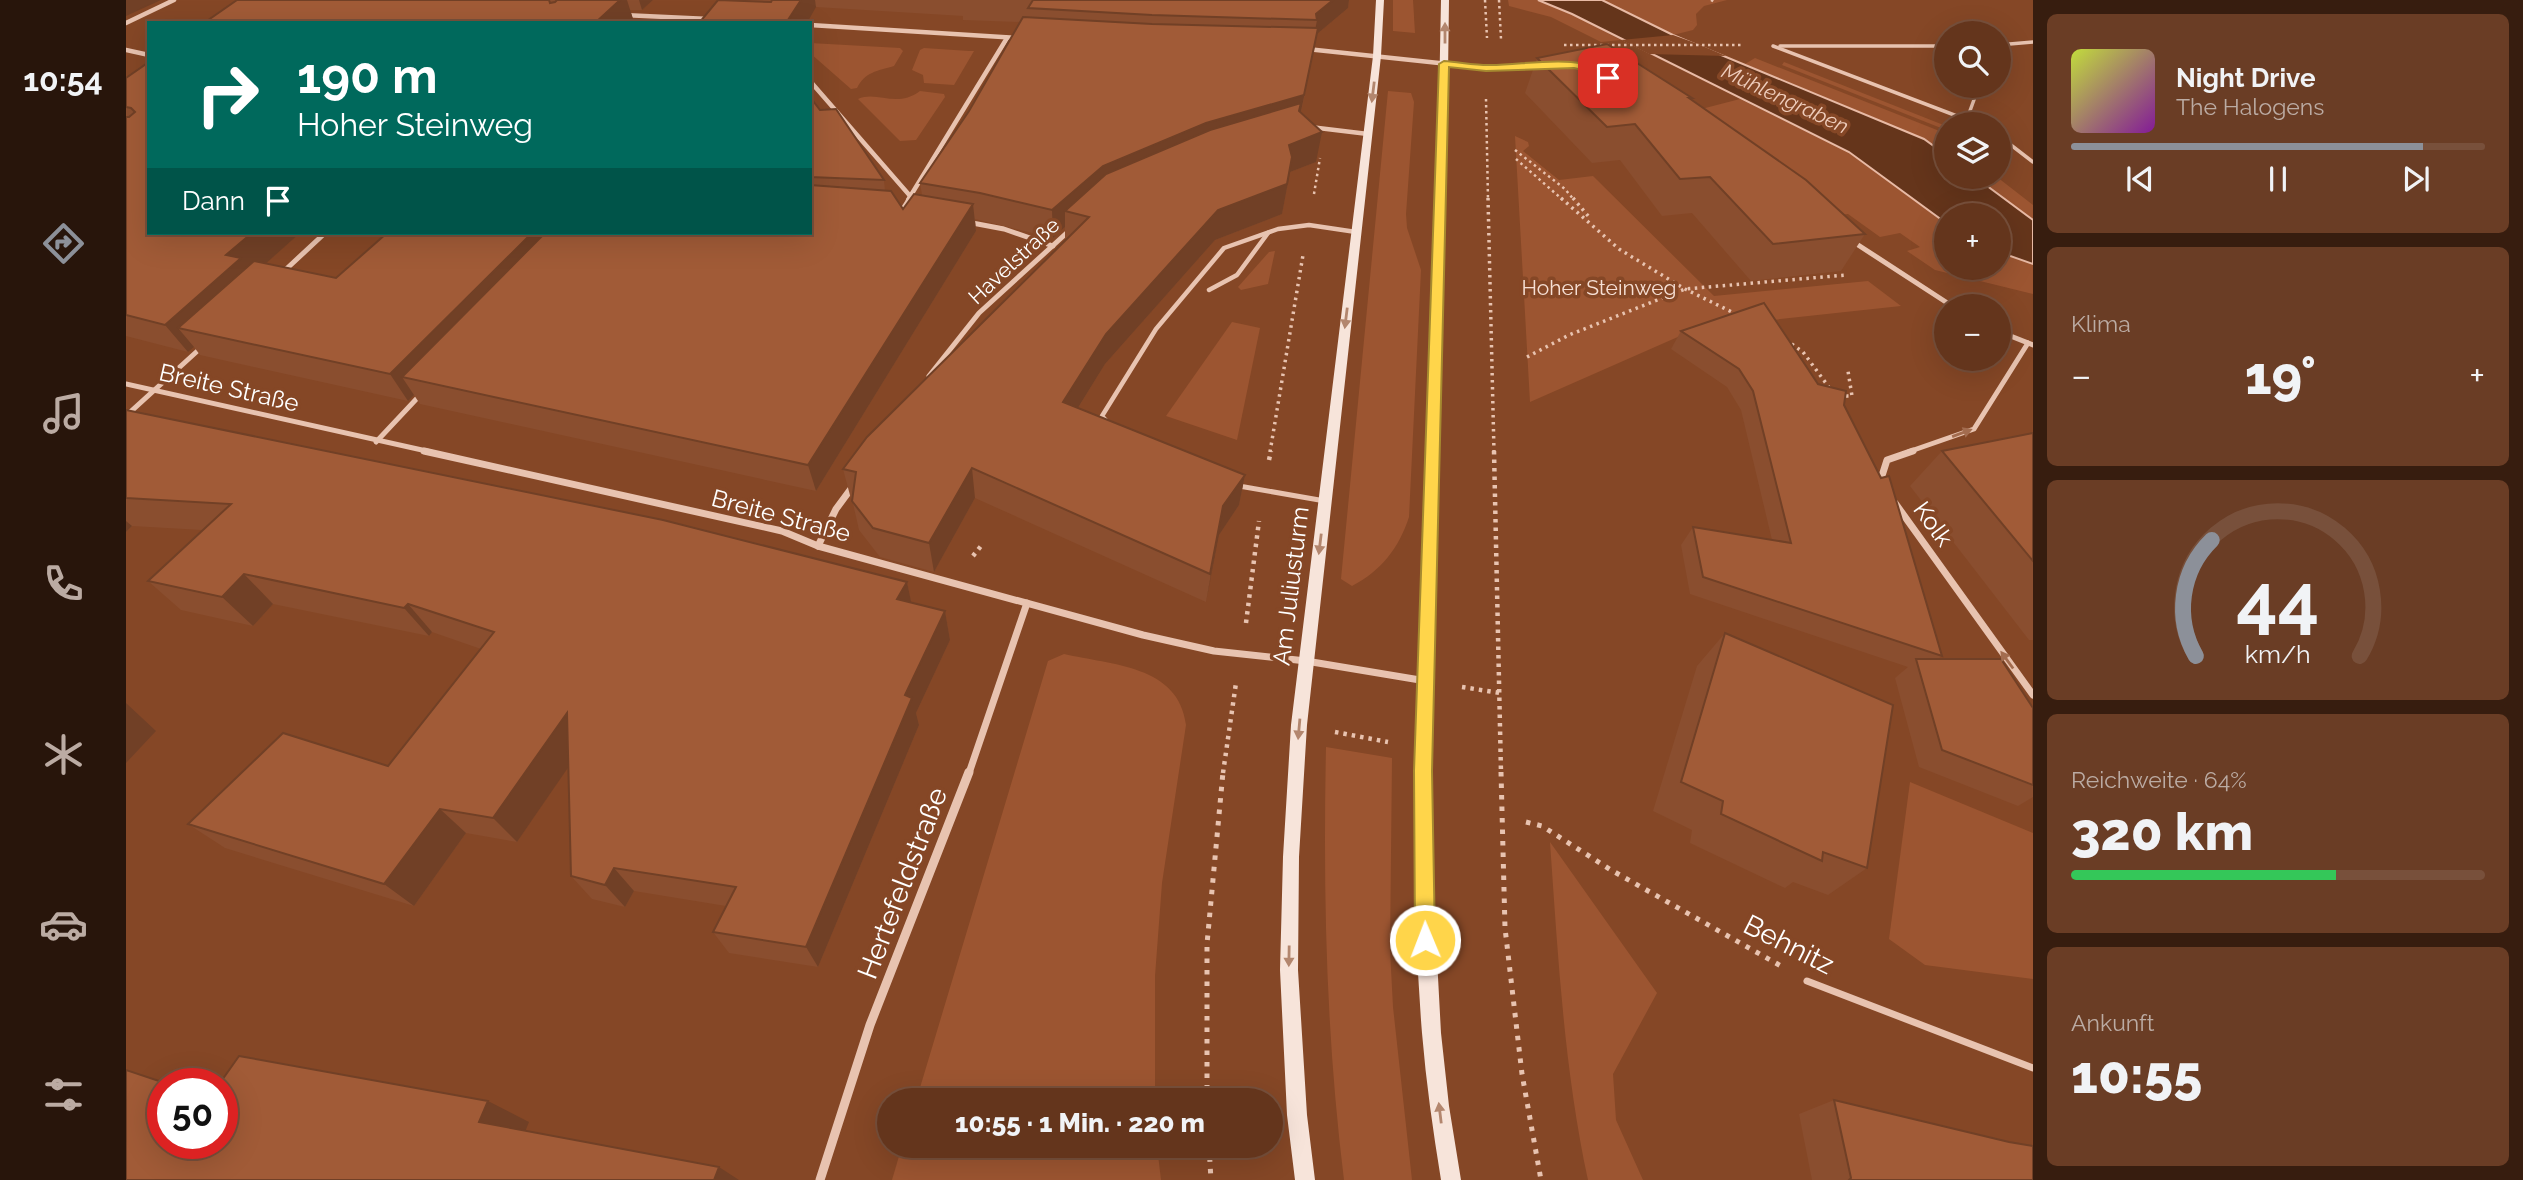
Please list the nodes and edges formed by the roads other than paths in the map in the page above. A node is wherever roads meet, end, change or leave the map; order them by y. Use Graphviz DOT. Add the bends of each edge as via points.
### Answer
graph roads {
  1 [pos="174,0"];
  2 [pos="1380,0"];
  3 [pos="1445,0"];
  4 [pos="621,15"];
  5 [pos="647,16"];
  6 [pos="722,20"];
  7 [pos="642,21"];
  8 [pos="126,23"];
  9 [pos="812,25"];
  10 [pos="1007,38"];
  11 [pos="1023,39"];
  12 [pos="2033,42"];
  13 [pos="2011,44"];
  14 [pos="1934,46"];
  15 [pos="1298,48"];
  16 [pos="126,50"];
  17 [pos="147,55"];
  18 [pos="1377,56"];
  19 [pos="1444,64"];
  20 [pos="1552,66"];
  21 [pos="812,83"];
  22 [pos="1948,112"];
  23 [pos="1300,126"];
  24 [pos="1368,134"];
  25 [pos="2011,145"];
  26 [pos="2033,162"];
  27 [pos="911,197"];
  28 [pos="888,211"];
  29 [pos="901,212"];
  30 [pos="912,214"];
  31 [pos="963,222"];
  32 [pos="1077,224"];
  33 [pos="1308,225"];
  34 [pos="1356,232"];
  35 [pos="1268,233"];
  36 [pos="323,235"];
  37 [pos="1843,235"];
  38 [pos="1052,246"];
  39 [pos="275,279"];
  40 [pos="1209,290"];
  41 [pos="1934,294"];
  42 [pos="215,335"];
  43 [pos="2011,336"];
  44 [pos="2031,344"];
  45 [pos="925,381"];
  46 [pos="126,384"];
  47 [pos="155,391"];
  48 [pos="424,391"];
  49 [pos="126,416"];
  50 [pos="1115,431"];
  51 [pos="376,442"];
  52 [pos="860,475"];
  53 [pos="1228,484"];
  54 [pos="1325,501"];
  55 [pos="818,546"];
  56 [pos="1027,603"];
  57 [pos="1306,661"];
  58 [pos="1426,681"];
  59 [pos="2033,695"];
  60 [pos="1807,981"];
  61 [pos="2033,1068"];
  62 [pos="820,1180"];
  63 [pos="1305,1180"];
  64 [pos="1451,1180"];
  1 -- 8 [label="street"];
  2 -- 18 [label="main road, Am Juliusturm"];
  19 -- 3 [label="main road, one-way"];
  4 -- 5 [label="street"];
  5 -- 6 [label="street"];
  5 -- 7 [label="street"];
  9 -- 10 [label="street"];
  10 -- 11 [label="street"];
  10 -- 27 [label="street"];
  12 -- 13 [label="lane"];
  14 -- 22 [label="lane" via="1773,47"];
  15 -- 18 [label="street"];
  16 -- 17 [label="street"];
  18 -- 19 [label="street"];
  18 -- 24 [label="main road, Am Juliusturm, one-way"];
  19 -- 20 [label="street"];
  19 -- 58 [label="main road"];
  21 -- 27 [label="street"];
  23 -- 24 [label="street"];
  24 -- 34 [label="main road, Am Juliusturm"];
  25 -- 26 [label="lane"];
  27 -- 29 [label="street"];
  28 -- 29 [label="street"];
  29 -- 30 [label="street"];
  31 -- 38 [label="street" via="1004,229"];
  32 -- 38 [label="street, Havelstraße"];
  33 -- 34 [label="lane"];
  33 -- 35 [label="lane"];
  34 -- 54 [label="main road, Am Juliusturm, one-way"];
  35 -- 40 [label="lane" via="1233,281"];
  35 -- 50 [label="lane" via="1224,248 1156,329 1101,416"];
  36 -- 39 [label="street"];
  37 -- 41 [label="street"];
  38 -- 45 [label="street, Havelstraße" via="979,313"];
  42 -- 47 [label="street"];
  43 -- 44 [label="street"];
  59 -- 44 [label="street, Kolk, one-way" via="1880,482 1887,460 1974,429"];
  46 -- 47 [label="street, Breite Straße"];
  47 -- 49 [label="street"];
  47 -- 51 [label="street, Breite Straße"];
  48 -- 51 [label="street"];
  51 -- 55 [label="street, Breite Straße" via="782,531"];
  52 -- 55 [label="street"];
  53 -- 54 [label="lane"];
  54 -- 57 [label="main road, Am Juliusturm, one-way"];
  55 -- 56 [label="street, Breite Straße"];
  56 -- 57 [label="street, Breite Straße" via="1202,648"];
  56 -- 62 [label="street, Hertefeldstraße" via="958,804 870,1025"];
  57 -- 58 [label="street, Breite Straße"];
  57 -- 63 [label="main road, Am Juliusturm, one-way" via="1291,856 1289,970"];
  64 -- 58 [label="main road, one-way" via="1427,978"];
  60 -- 61 [label="lane, Behnitz"];
}
